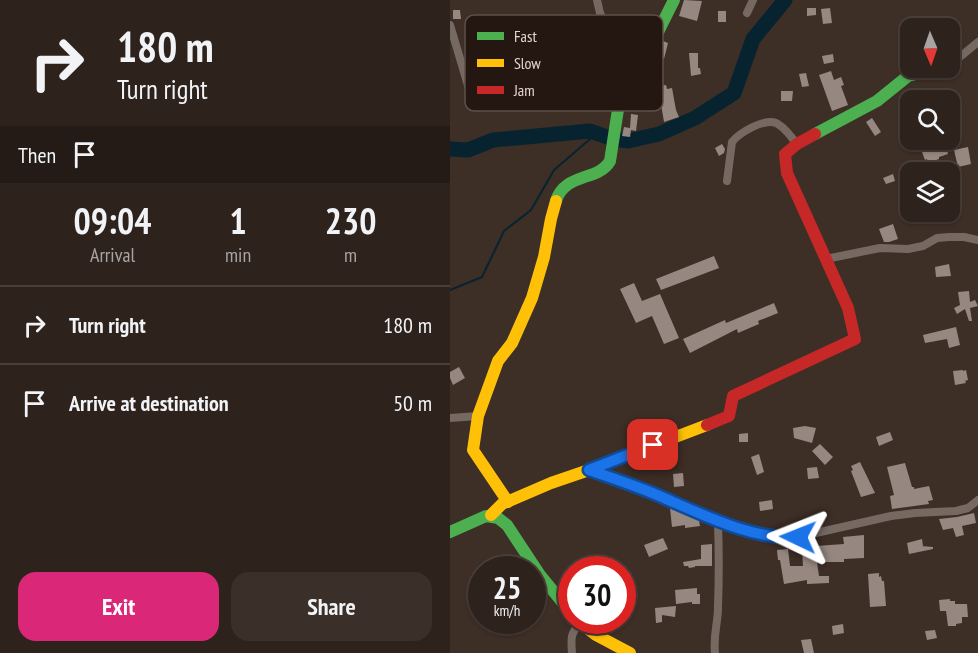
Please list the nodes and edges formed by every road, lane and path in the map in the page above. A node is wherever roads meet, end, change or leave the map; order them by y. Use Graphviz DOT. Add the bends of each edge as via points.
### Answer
graph roads {
  1 [pos="597,0"];
  2 [pos="674,0"];
  3 [pos="753,0"];
  4 [pos="747,13"];
  5 [pos="601,15"];
  6 [pos="663,22"];
  7 [pos="450,25"];
  8 [pos="978,42"];
  9 [pos="960,57"];
  10 [pos="465,75"];
  11 [pos="905,78"];
  12 [pos="619,111"];
  13 [pos="797,144"];
  14 [pos="727,181"];
  15 [pos="978,240"];
  16 [pos="826,259"];
  17 [pos="478,416"];
  18 [pos="450,418"];
  19 [pos="589,470"];
  20 [pos="978,500"];
  21 [pos="508,502"];
  22 [pos="491,515"];
  23 [pos="718,522"];
  24 [pos="450,532"];
  25 [pos="558,596"];
  26 [pos="572,634"];
  27 [pos="597,634"];
  28 [pos="572,653"];
  29 [pos="630,653"];
  30 [pos="715,653"];
  1 -- 5 [label="street"];
  2 -- 6 [label="street"];
  3 -- 4 [label="street"];
  7 -- 10 [label="street"];
  8 -- 9 [label="street"];
  11 -- 13 [label="street" via="877,100"];
  12 -- 17 [label="street" via="608,165 572,182 558,194 532,298 512,343 498,360"];
  13 -- 14 [label="street" via="776,123 760,123 732,142"];
  13 -- 16 [label="street" via="785,154 787,173"];
  15 -- 16 [label="street" via="937,238 908,249 880,248"];
  16 -- 19 [label="street" via="848,308 855,339 733,396 729,416"];
  17 -- 18 [label="street"];
  17 -- 21 [label="street" via="473,450"];
  19 -- 21 [label="street"];
  19 -- 23 [label="street"];
  20 -- 23 [label="street" via="962,510 891,516 788,538"];
  21 -- 22 [label="street"];
  22 -- 24 [label="street"];
  22 -- 25 [label="street" via="506,524"];
  23 -- 30 [label="street"];
  26 -- 28 [label="street"];
  27 -- 29 [label="street"];
}
